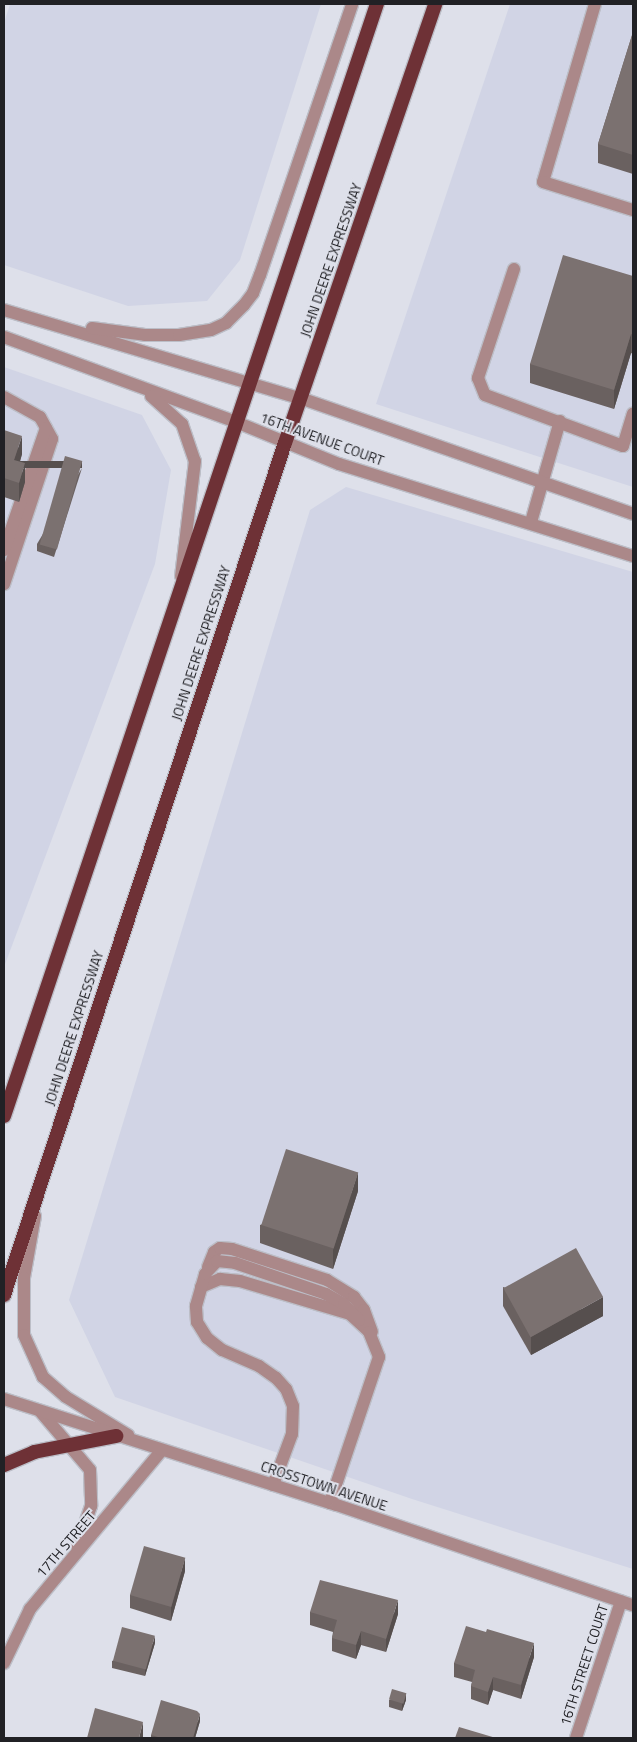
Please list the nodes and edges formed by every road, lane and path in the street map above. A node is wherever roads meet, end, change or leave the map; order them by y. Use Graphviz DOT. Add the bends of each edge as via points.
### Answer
graph roads {
  1 [pos="352,4"];
  2 [pos="377,4"];
  3 [pos="435,4"];
  4 [pos="595,4"];
  5 [pos="633,210"];
  6 [pos="514,269"];
  7 [pos="4,310"];
  8 [pos="47,322"];
  9 [pos="4,337"];
  10 [pos="249,383"];
  11 [pos="136,387"];
  12 [pos="4,397"];
  13 [pos="303,399"];
  14 [pos="633,413"];
  15 [pos="236,422"];
  16 [pos="560,422"];
  17 [pos="46,428"];
  18 [pos="285,442"];
  19 [pos="628,447"];
  20 [pos="543,485"];
  21 [pos="633,514"];
  22 [pos="531,522"];
  23 [pos="4,550"];
  24 [pos="633,556"];
  25 [pos="4,584"];
  26 [pos="179,587"];
  27 [pos="4,1116"];
  28 [pos="43,1175"];
  29 [pos="205,1274"];
  30 [pos="201,1287"];
  31 [pos="4,1295"];
  32 [pos="359,1320"];
  33 [pos="373,1342"];
  34 [pos="4,1399"];
  35 [pos="40,1411"];
  36 [pos="116,1436"];
  37 [pos="69,1444"];
  38 [pos="145,1445"];
  39 [pos="161,1451"];
  40 [pos="4,1466"];
  41 [pos="273,1485"];
  42 [pos="330,1503"];
  43 [pos="72,1558"];
  44 [pos="621,1601"];
  45 [pos="633,1605"];
  46 [pos="4,1663"];
  47 [pos="576,1738"];
  1 -- 8 [label="street" via="285,205 253,293 244,305 226,323 211,330 179,335 145,335"];
  2 -- 10 [label="highway"];
  3 -- 13 [label="highway, JOHN DEERE EXPRESSWAY"];
  4 -- 5 [label="street" via="543,182"];
  6 -- 16 [label="street" via="478,378 485,395"];
  7 -- 8 [label="street"];
  8 -- 10 [label="street"];
  9 -- 11 [label="street, 16TH AVENUE COURT"];
  10 -- 13 [label="street"];
  10 -- 15 [label="highway"];
  11 -- 15 [label="street, 16TH AVENUE COURT"];
  11 -- 26 [label="street" via="182,424 195,460"];
  12 -- 17 [label="street" via="40,417"];
  13 -- 18 [label="highway, JOHN DEERE EXPRESSWAY"];
  13 -- 20 [label="street"];
  14 -- 19 [label="street"];
  15 -- 18 [label="street, 16TH AVENUE COURT"];
  15 -- 26 [label="highway"];
  16 -- 19 [label="street"];
  16 -- 20 [label="street"];
  17 -- 23 [label="street"];
  17 -- 25 [label="street" via="52,439 45,467"];
  18 -- 22 [label="street, 16TH AVENUE COURT" via="340,464"];
  18 -- 28 [label="highway, JOHN DEERE EXPRESSWAY"];
  20 -- 21 [label="street"];
  20 -- 22 [label="street"];
  22 -- 24 [label="street, 16TH AVENUE COURT"];
  26 -- 27 [label="highway"];
  28 -- 31 [label="highway, JOHN DEERE EXPRESSWAY"];
  28 -- 38 [label="street" via="24,1278 24,1335 43,1377 66,1397"];
  29 -- 30 [label="street"];
  29 -- 32 [label="street" via="217,1261 235,1263 326,1294 344,1304"];
  29 -- 33 [label="street" via="214,1252 226,1248 327,1280 354,1297 364,1310 371,1323"];
  30 -- 32 [label="street" via="220,1279 240,1281 350,1314"];
  30 -- 41 [label="street" via="196,1306 197,1322 207,1338 222,1350 259,1366 276,1378 286,1389 293,1406 292,1434"];
  32 -- 33 [label="street"];
  33 -- 42 [label="street" via="379,1357"];
  34 -- 35 [label="street, CROSSTOWN AVENUE"];
  35 -- 36 [label="street, CROSSTOWN AVENUE"];
  35 -- 37 [label="street"];
  36 -- 37 [label="highway"];
  36 -- 38 [label="street, CROSSTOWN AVENUE"];
  37 -- 40 [label="highway" via="34,1452"];
  37 -- 43 [label="street" via="90,1470 92,1488 86,1525"];
  38 -- 39 [label="street, CROSSTOWN AVENUE"];
  39 -- 41 [label="street, CROSSTOWN AVENUE"];
  39 -- 43 [label="street, 17TH STREET"];
  41 -- 42 [label="street, CROSSTOWN AVENUE"];
  42 -- 44 [label="street, CROSSTOWN AVENUE"];
  43 -- 46 [label="street, 17TH STREET" via="30,1609"];
  44 -- 45 [label="street, CROSSTOWN AVENUE"];
  44 -- 47 [label="street, 16TH STREET COURT"];
}
